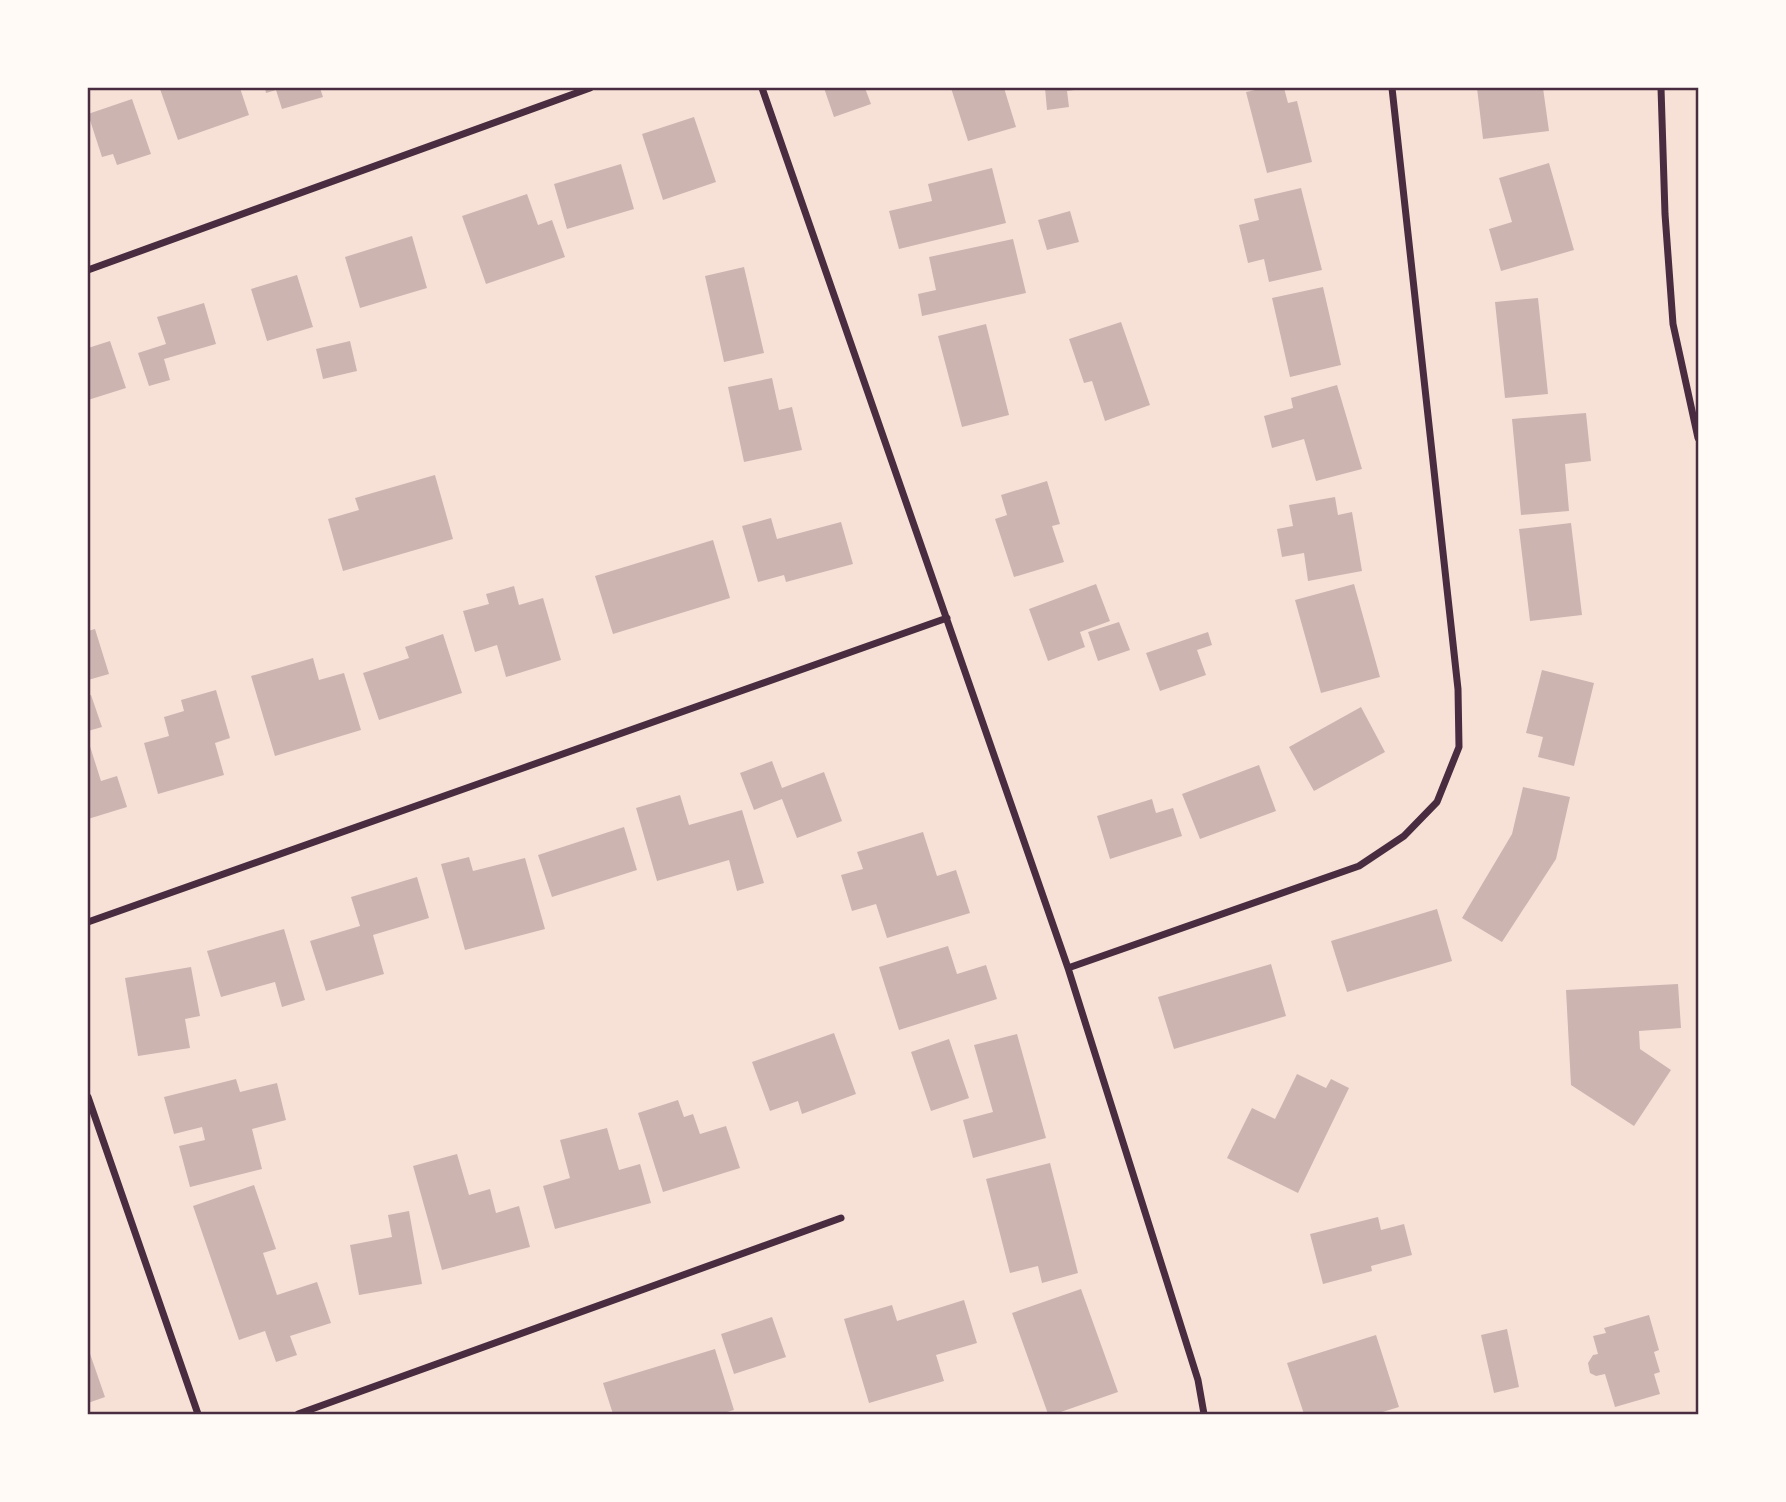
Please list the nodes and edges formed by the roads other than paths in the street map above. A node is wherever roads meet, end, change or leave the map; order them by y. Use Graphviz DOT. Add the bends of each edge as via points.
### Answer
graph roads {
  1 [pos="590,88"];
  2 [pos="762,88"];
  3 [pos="1392,88"];
  4 [pos="1661,88"];
  5 [pos="88,270"];
  6 [pos="1699,438"];
  7 [pos="947,618"];
  8 [pos="88,922"];
  9 [pos="1068,968"];
  10 [pos="88,1097"];
  11 [pos="841,1218"];
  12 [pos="198,1415"];
  13 [pos="298,1415"];
  14 [pos="1204,1415"];
  1 -- 5 [label="street"];
  2 -- 7 [label="street"];
  3 -- 9 [label="street" via="1458,689 1459,747 1437,802 1404,836 1359,866"];
  4 -- 6 [label="street" via="1673,324"];
  7 -- 8 [label="street"];
  7 -- 9 [label="street"];
  9 -- 14 [label="street" via="1198,1380"];
  10 -- 12 [label="street"];
  11 -- 13 [label="street"];
}
